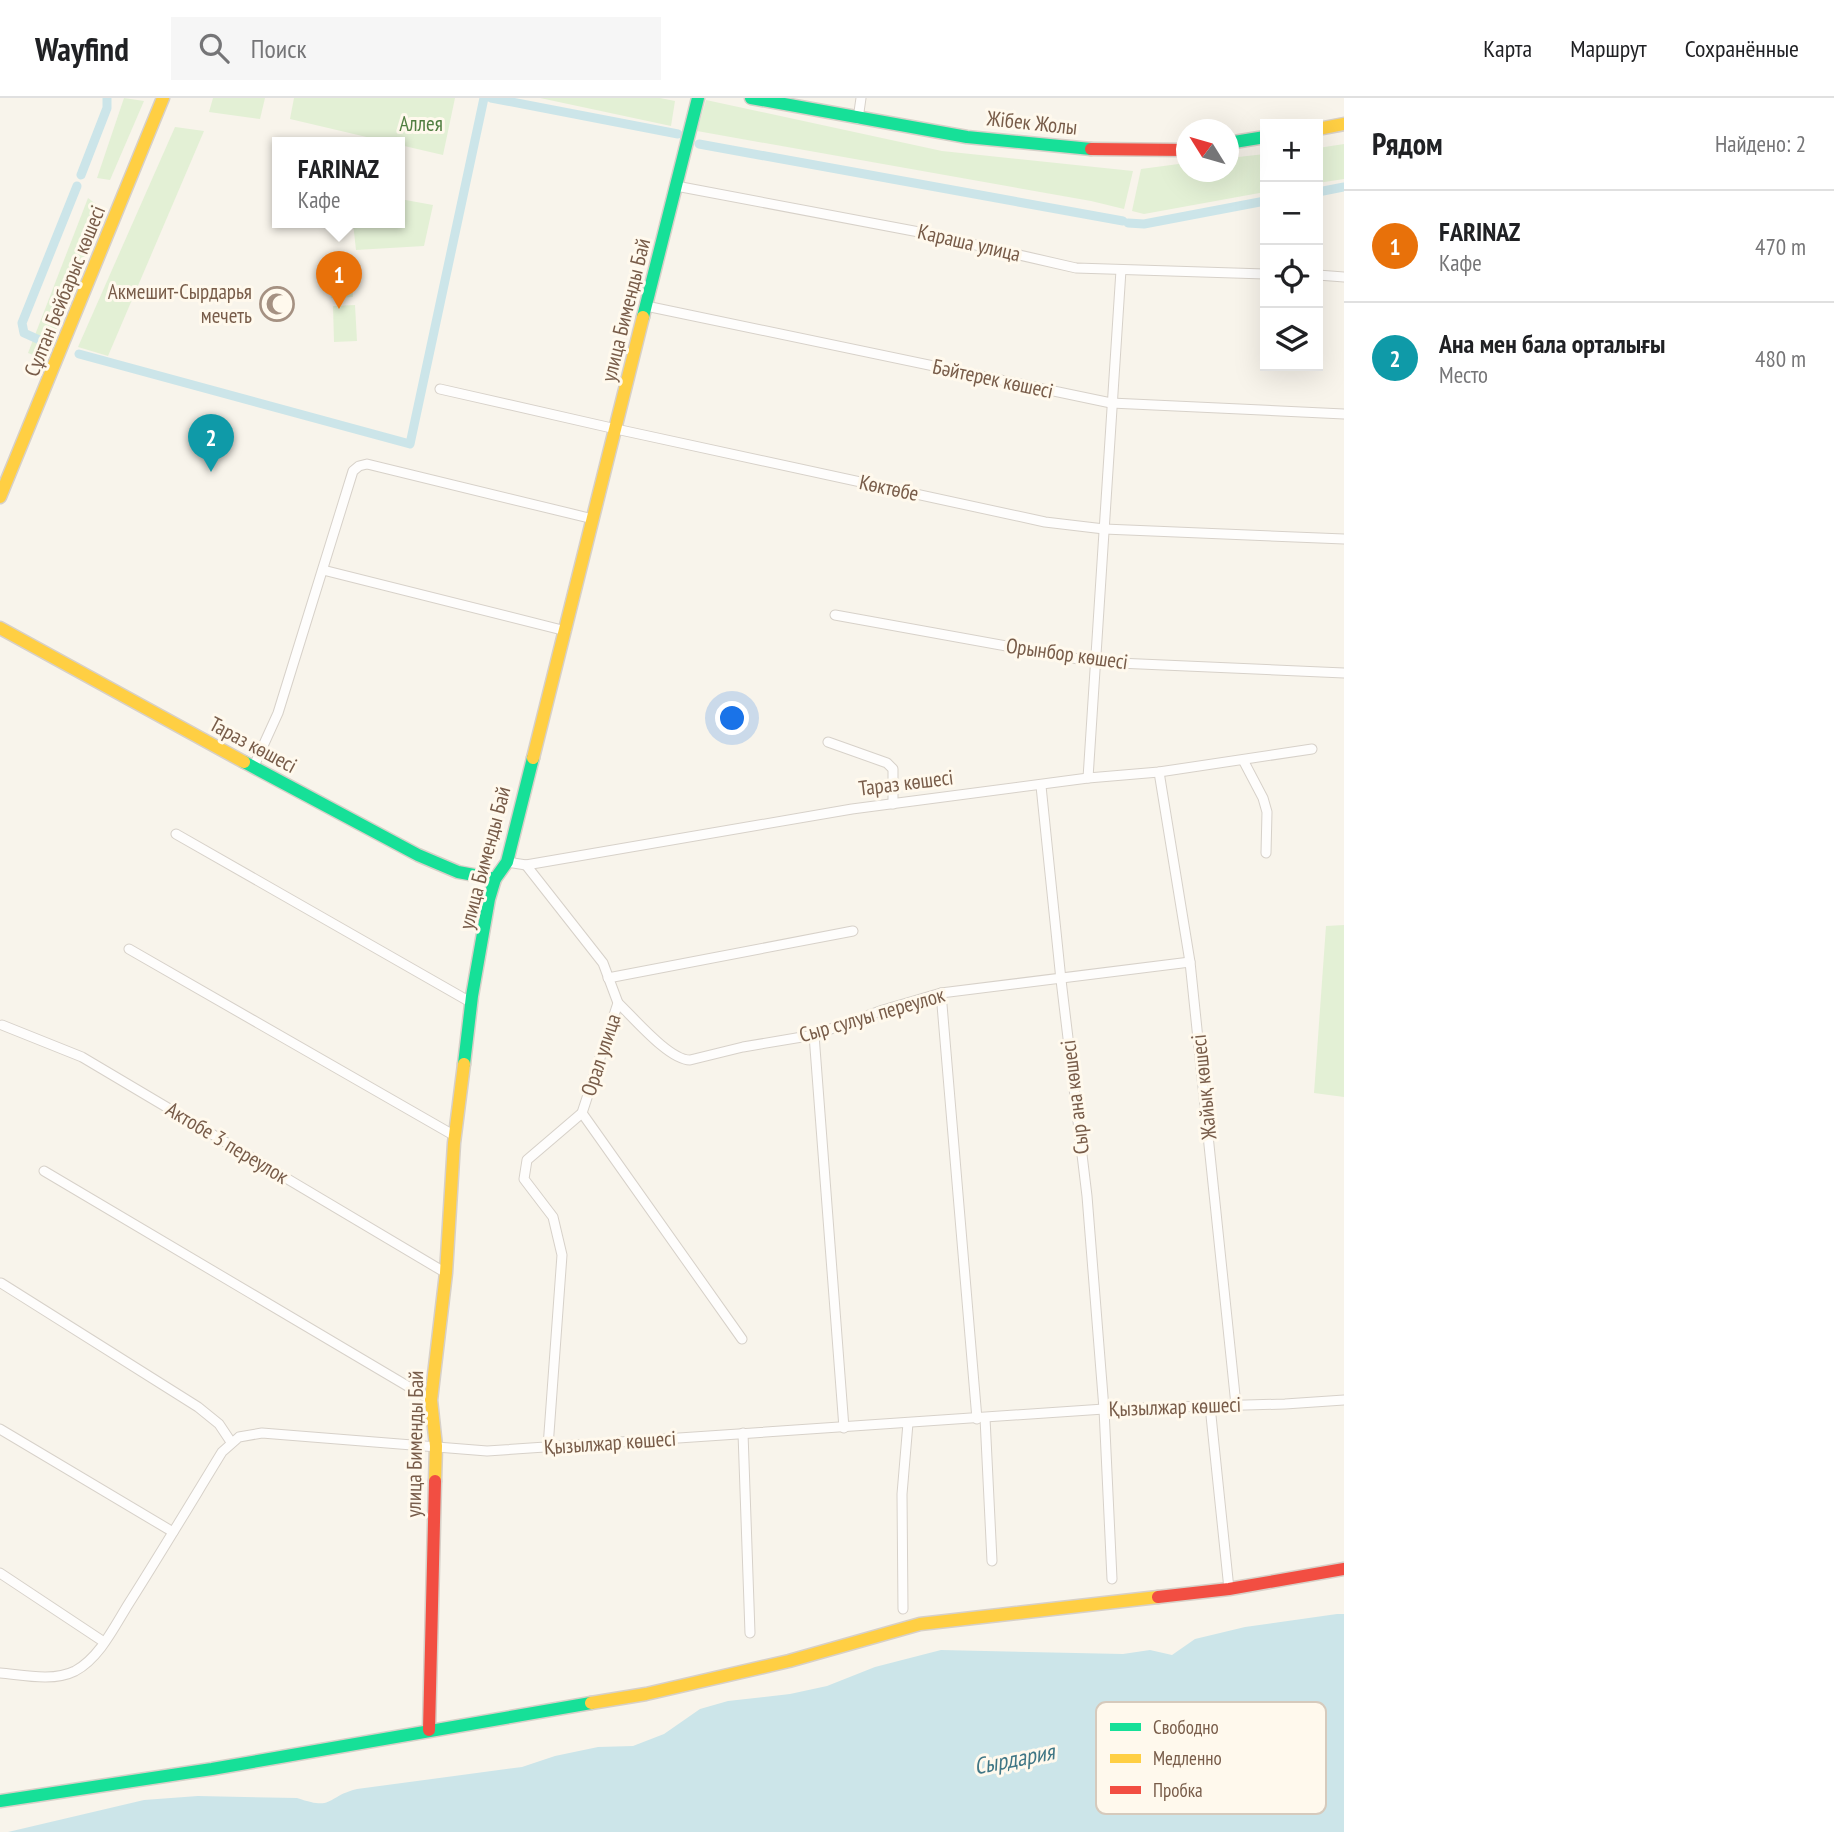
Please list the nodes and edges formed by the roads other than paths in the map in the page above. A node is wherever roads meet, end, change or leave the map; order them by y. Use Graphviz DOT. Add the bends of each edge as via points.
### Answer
graph roads {
  1 [pos="163,98"];
  2 [pos="698,98"];
  3 [pos="751,98"];
  4 [pos="861,98"];
  5 [pos="858,119"];
  6 [pos="1344,124"];
  7 [pos="1323,128"];
  8 [pos="1260,138"];
  9 [pos="1239,141"];
  10 [pos="1176,150"];
  11 [pos="676,186"];
  12 [pos="1121,270"];
  13 [pos="1260,274"];
  14 [pos="1323,275"];
  15 [pos="1344,277"];
  16 [pos="646,306"];
  17 [pos="440,389"];
  18 [pos="1111,403"];
  19 [pos="1344,414"];
  20 [pos="616,429"];
  21 [pos="0,497"];
  22 [pos="593,519"];
  23 [pos="1104,529"];
  24 [pos="1344,539"];
  25 [pos="323,570"];
  26 [pos="835,615"];
  27 [pos="0,628"];
  28 [pos="566,631"];
  29 [pos="1095,662"];
  30 [pos="1344,673"];
  31 [pos="828,742"];
  32 [pos="1312,749"];
  33 [pos="1243,760"];
  34 [pos="253,768"];
  35 [pos="1158,772"];
  36 [pos="1088,778"];
  37 [pos="1041,786"];
  38 [pos="893,804"];
  39 [pos="176,834"];
  40 [pos="1266,853"];
  41 [pos="507,862"];
  42 [pos="526,865"];
  43 [pos="495,879"];
  44 [pos="853,931"];
  45 [pos="129,949"];
  46 [pos="1190,962"];
  47 [pos="608,978"];
  48 [pos="1061,980"];
  49 [pos="941,993"];
  50 [pos="471,1003"];
  51 [pos="618,1003"];
  52 [pos="2,1025"];
  53 [pos="814,1035"];
  54 [pos="582,1113"];
  55 [pos="455,1136"];
  56 [pos="44,1171"];
  57 [pos="446,1273"];
  58 [pos="1,1283"];
  59 [pos="742,1339"];
  60 [pos="1344,1400"];
  61 [pos="431,1401"];
  62 [pos="1236,1405"];
  63 [pos="1210,1406"];
  64 [pos="1104,1409"];
  65 [pos="981,1419"];
  66 [pos="908,1423"];
  67 [pos="844,1428"];
  68 [pos="0,1429"];
  69 [pos="743,1433"];
  70 [pos="231,1442"];
  71 [pos="436,1446"];
  72 [pos="548,1447"];
  73 [pos="173,1532"];
  74 [pos="992,1561"];
  75 [pos="1344,1569"];
  76 [pos="0,1573"];
  77 [pos="1112,1579"];
  78 [pos="1229,1589"];
  79 [pos="902,1609"];
  80 [pos="750,1633"];
  81 [pos="104,1642"];
  82 [pos="0,1673"];
  83 [pos="429,1730"];
  84 [pos="0,1801"];
  1 -- 21 [label="street, Сұлтан Бейбарыс көшесі"];
  2 -- 11 [label="street, улица Бименды Бай"];
  3 -- 5 [label="street, Жібек Жолы"];
  4 -- 5 [label="street"];
  5 -- 10 [label="street, Жібек Жолы" via="1010,143"];
  6 -- 7 [label="street"];
  8 -- 9 [label="street"];
  11 -- 12 [label="street, Караша улица" via="919,232 1076,268"];
  11 -- 16 [label="street, улица Бименды Бай"];
  12 -- 13 [label="street, Караша улица"];
  12 -- 18 [label="street"];
  14 -- 15 [label="street"];
  16 -- 18 [label="street, Бәйтерек көшесі"];
  16 -- 20 [label="street, улица Бименды Бай"];
  17 -- 20 [label="street, Көктөбе"];
  18 -- 19 [label="street, Бәйтерек көшесі"];
  18 -- 23 [label="street"];
  20 -- 22 [label="street, улица Бименды Бай"];
  20 -- 23 [label="street, Көктөбе" via="1045,522"];
  22 -- 25 [label="street" via="367,464 353,471"];
  22 -- 28 [label="street, улица Бименды Бай"];
  23 -- 24 [label="street, Көктөбе"];
  23 -- 29 [label="street"];
  25 -- 28 [label="street"];
  25 -- 34 [label="street" via="278,713"];
  26 -- 29 [label="street, Орынбор көшесі"];
  27 -- 34 [label="street, Тараз көшесі"];
  28 -- 41 [label="street, улица Бименды Бай"];
  29 -- 30 [label="street, Орынбор көшесі"];
  29 -- 36 [label="street"];
  31 -- 38 [label="street" via="887,763 893,769"];
  32 -- 33 [label="street, Тараз көшесі"];
  33 -- 35 [label="street, Тараз көшесі"];
  33 -- 40 [label="street" via="1263,798"];
  34 -- 43 [label="street, Тараз көшесі" via="432,861 479,879"];
  35 -- 36 [label="street, Тараз көшесі"];
  35 -- 46 [label="street, Жайық көшесі"];
  36 -- 37 [label="street, Тараз көшесі"];
  37 -- 38 [label="street, Тараз көшесі"];
  37 -- 48 [label="street, Сыр ана көшесі"];
  38 -- 42 [label="street, Тараз көшесі"];
  39 -- 50 [label="street"];
  41 -- 42 [label="street, Тараз көшесі"];
  41 -- 43 [label="street, улица Бименды Бай"];
  42 -- 47 [label="street, Орал улица" via="603,963"];
  43 -- 50 [label="street, улица Бименды Бай"];
  44 -- 47 [label="street"];
  45 -- 55 [label="street"];
  46 -- 48 [label="street, Сыр сулуы переулок"];
  46 -- 62 [label="street, Жайық көшесі"];
  47 -- 51 [label="street, Орал улица"];
  48 -- 49 [label="street, Сыр сулуы переулок"];
  48 -- 64 [label="street, Сыр ана көшесі" via="1087,1196"];
  49 -- 53 [label="street, Сыр сулуы переулок"];
  49 -- 65 [label="street"];
  50 -- 55 [label="street, улица Бименды Бай"];
  51 -- 53 [label="street, Сыр сулуы переулок" via="683,1060"];
  51 -- 54 [label="street, Орал улица"];
  52 -- 57 [label="street, Актобе 3 переулок" via="82,1056"];
  53 -- 67 [label="street"];
  54 -- 59 [label="street"];
  54 -- 72 [label="street, Орал улица" via="527,1160 524,1179 553,1217 562,1255"];
  55 -- 57 [label="street, улица Бименды Бай"];
  56 -- 61 [label="street"];
  57 -- 61 [label="street, улица Бименды Бай"];
  58 -- 70 [label="street" via="198,1407 219,1424"];
  60 -- 62 [label="street, Қызылжар көшесі"];
  61 -- 71 [label="street, улица Бименды Бай"];
  62 -- 63 [label="street, Қызылжар көшесі"];
  63 -- 64 [label="street, Қызылжар көшесі"];
  63 -- 78 [label="street"];
  64 -- 65 [label="street, Қызылжар көшесі"];
  64 -- 77 [label="street, Сыр ана көшесі"];
  65 -- 66 [label="street, Қызылжар көшесі"];
  65 -- 74 [label="street"];
  66 -- 67 [label="street, Қызылжар көшесі"];
  66 -- 79 [label="street" via="902,1494"];
  67 -- 69 [label="street, Қызылжар көшесі"];
  68 -- 73 [label="street"];
  69 -- 72 [label="street, Қызылжар көшесі"];
  69 -- 80 [label="street"];
  70 -- 71 [label="street, Қызылжар көшесі" via="262,1433"];
  70 -- 73 [label="street"];
  71 -- 72 [label="street, Қызылжар көшесі" via="487,1451"];
  71 -- 83 [label="street, улица Бименды Бай"];
  73 -- 81 [label="street"];
  75 -- 78 [label="street"];
  76 -- 81 [label="street"];
  78 -- 83 [label="street" via="920,1624 701,1683"];
  81 -- 82 [label="street" via="77,1670 65,1675"];
  83 -- 84 [label="street"];
}
